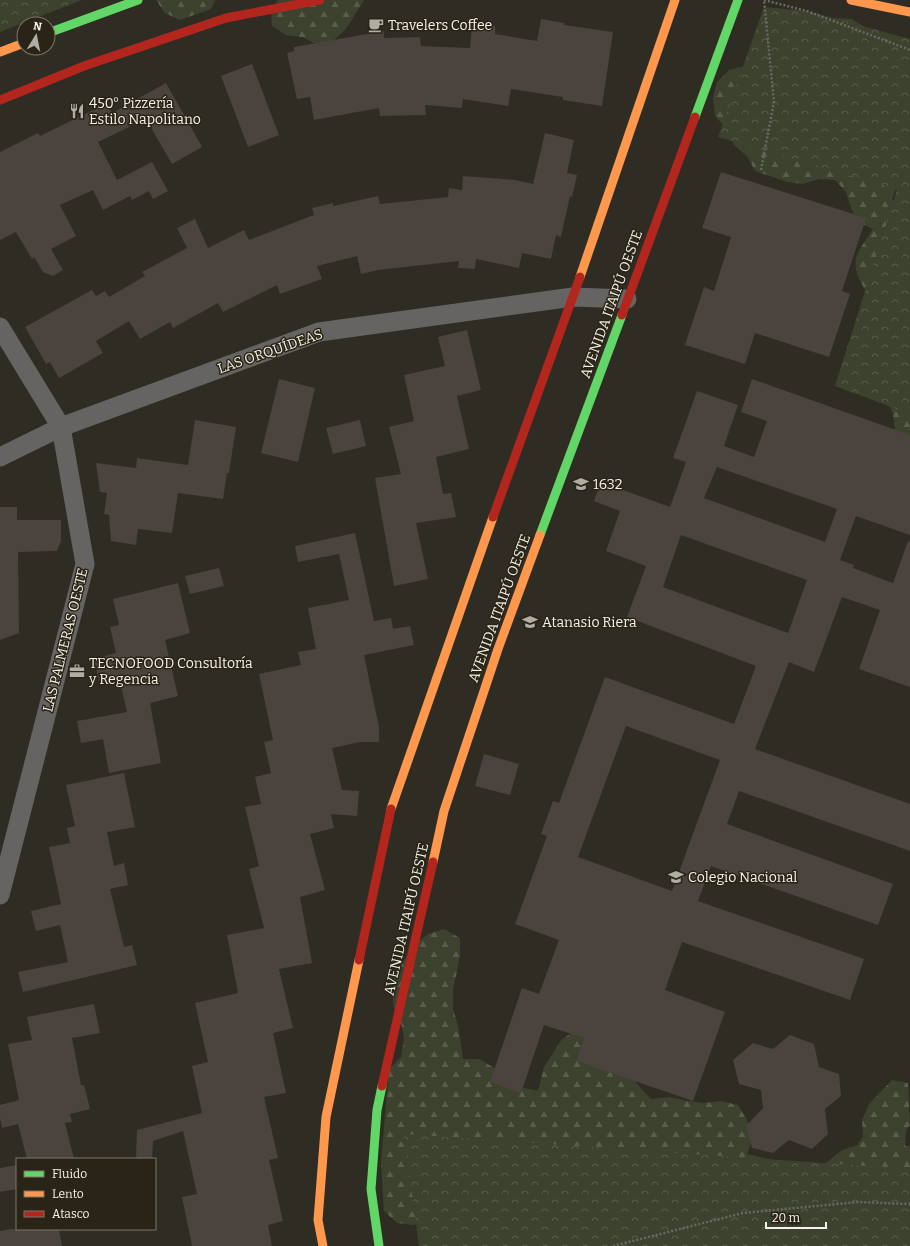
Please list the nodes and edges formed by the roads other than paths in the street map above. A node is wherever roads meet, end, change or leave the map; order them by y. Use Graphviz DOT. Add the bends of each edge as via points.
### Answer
graph roads {
  1 [pos="138,0"];
  2 [pos="320,0"];
  3 [pos="675,0"];
  4 [pos="738,0"];
  5 [pos="851,0"];
  6 [pos="910,12"];
  7 [pos="56,30"];
  8 [pos="16,46"];
  9 [pos="0,52"];
  10 [pos="0,100"];
  11 [pos="574,297"];
  12 [pos="627,299"];
  13 [pos="0,327"];
  14 [pos="61,427"];
  15 [pos="0,457"];
  16 [pos="0,895"];
  17 [pos="323,1246"];
  18 [pos="379,1246"];
  1 -- 7 [label="street"];
  2 -- 10 [label="street" via="226,18 84,66"];
  3 -- 11 [label="street"];
  4 -- 12 [label="street, AVENIDA ITAIPÚ OESTE"];
  5 -- 6 [label="street"];
  8 -- 9 [label="street"];
  11 -- 12 [label="street, LAS ORQUÍDEAS"];
  11 -- 14 [label="street, LAS ORQUÍDEAS" via="319,332"];
  11 -- 17 [label="street" via="471,578 390,811 326,1117 318,1220"];
  12 -- 18 [label="street, AVENIDA ITAIPÚ OESTE" via="498,649 444,811 377,1110 371,1188"];
  13 -- 14 [label="street, LAS PALMERAS OESTE"];
  14 -- 15 [label="street, LAS ORQUÍDEAS"];
  14 -- 16 [label="street, LAS PALMERAS OESTE" via="85,564"];
}
